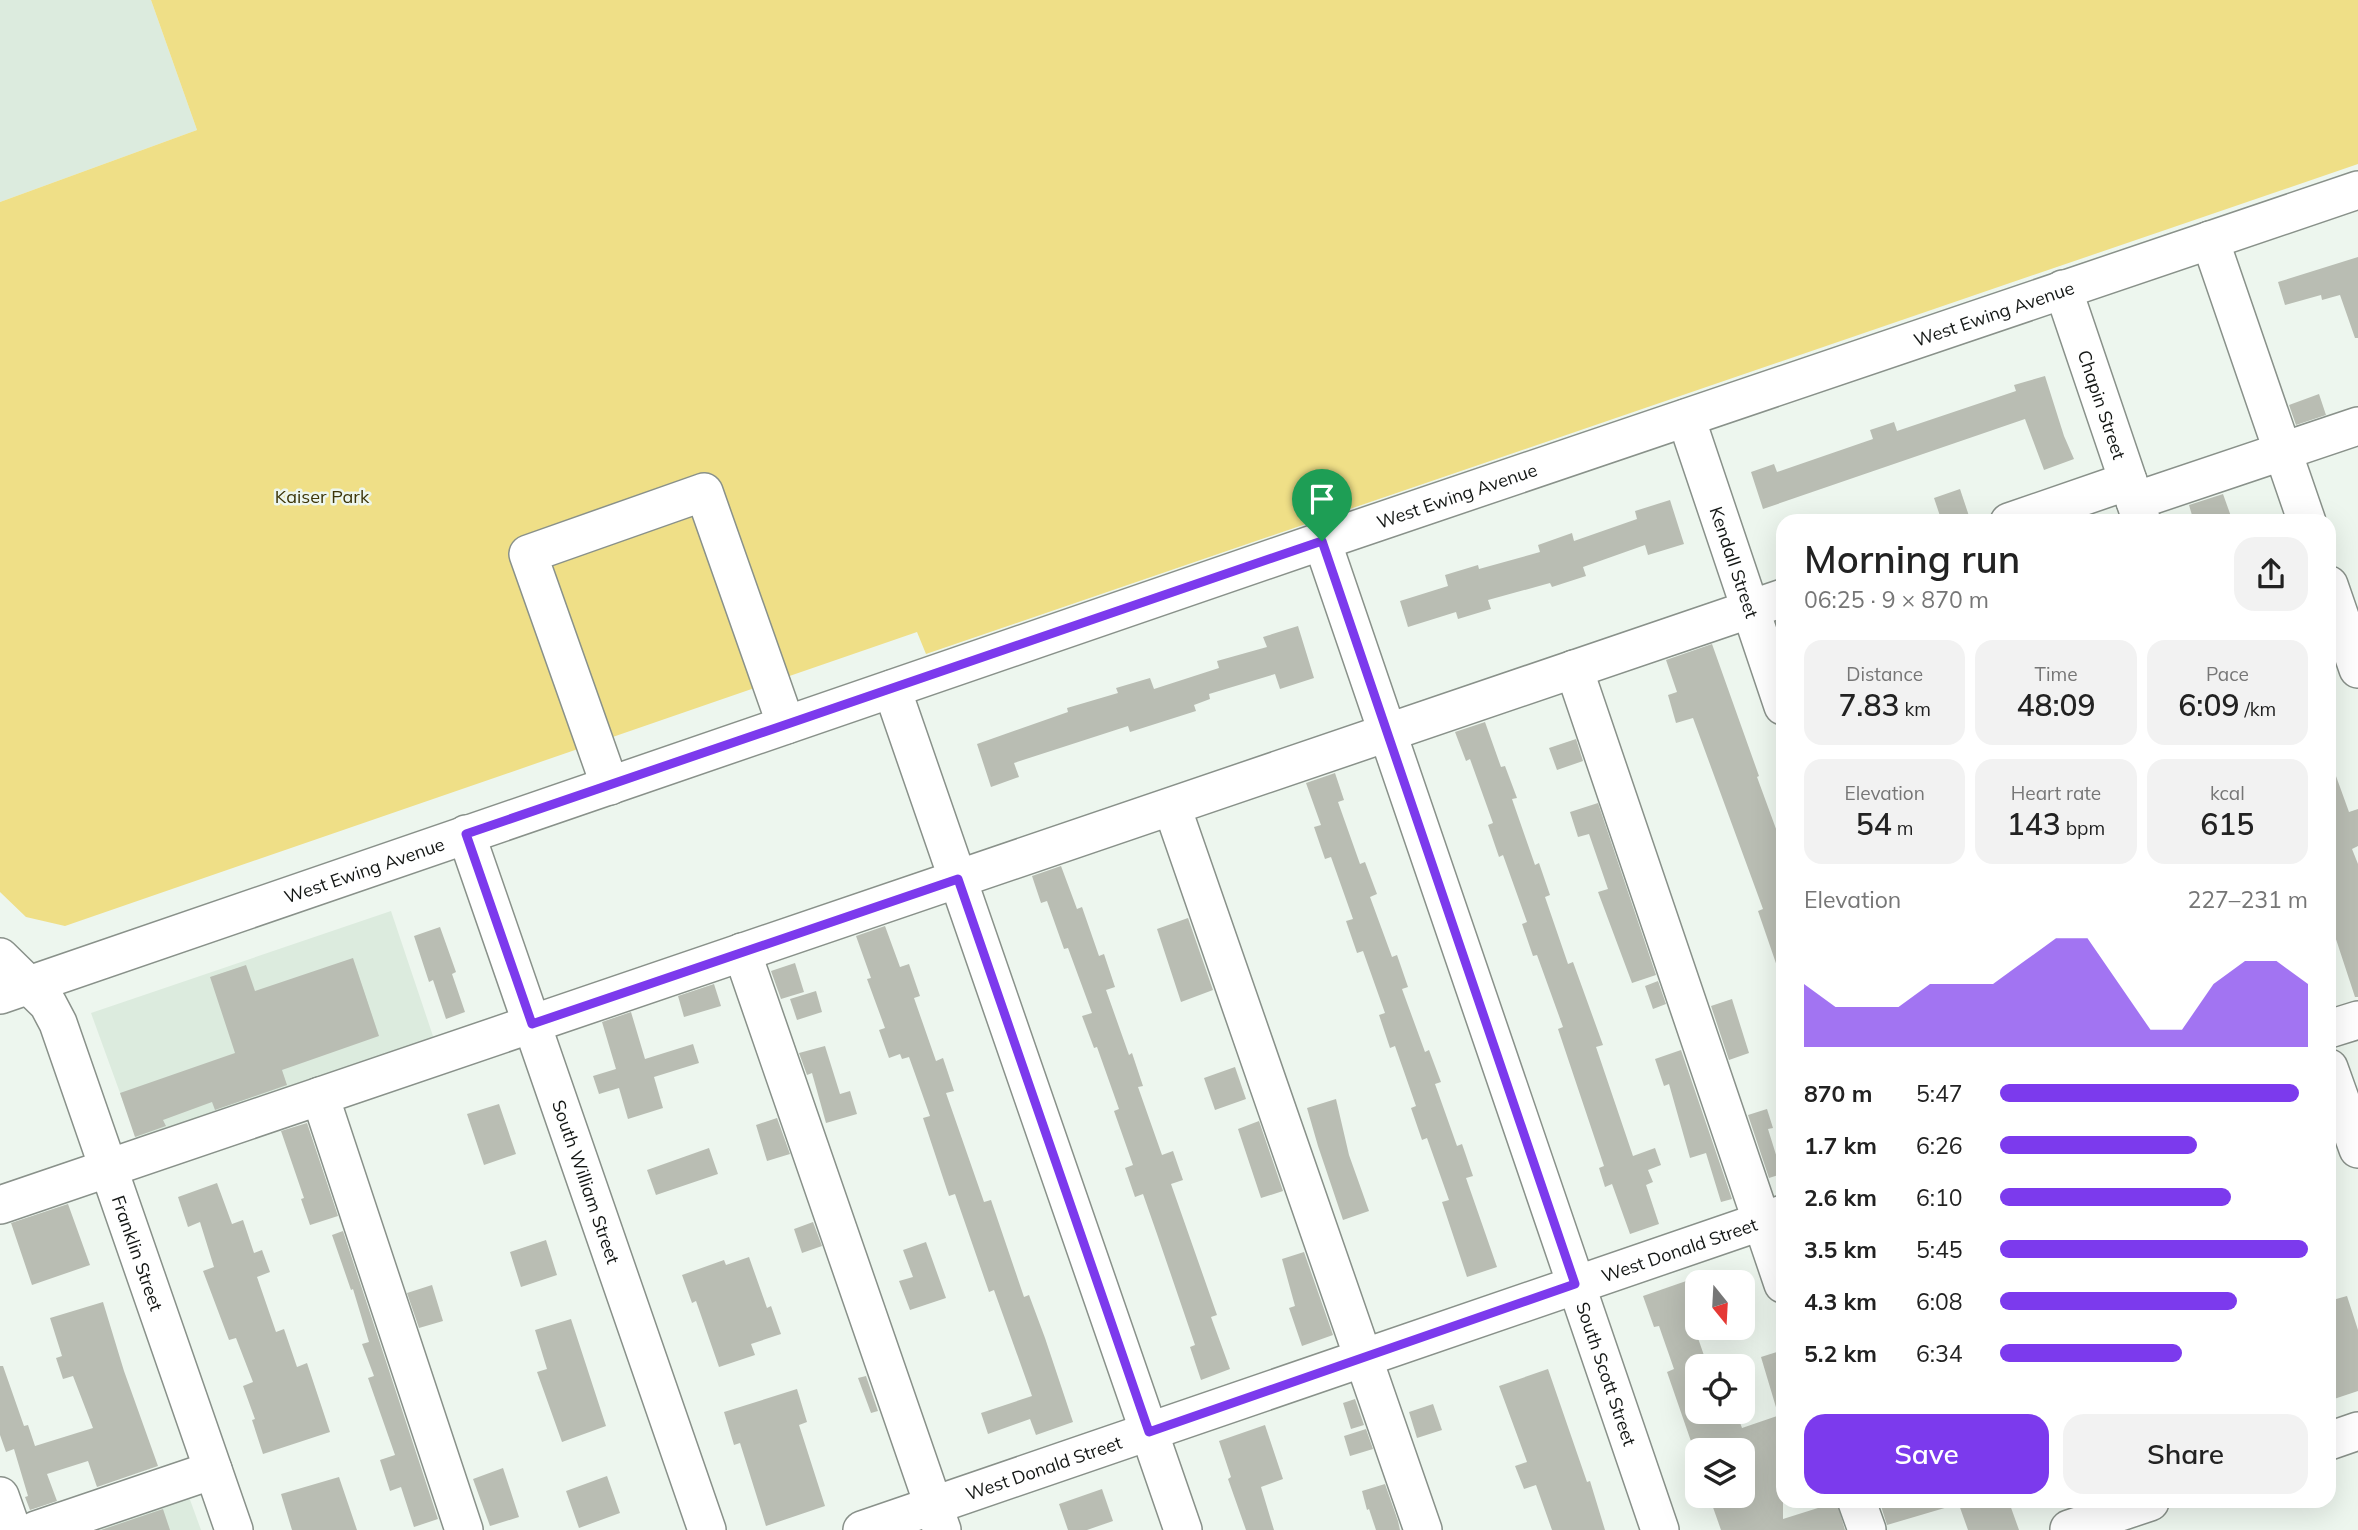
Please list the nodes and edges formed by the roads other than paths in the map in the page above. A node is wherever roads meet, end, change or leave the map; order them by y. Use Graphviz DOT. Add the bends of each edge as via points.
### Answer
graph roads {
  1 [pos="2358,190"];
  2 [pos="2210,240"];
  3 [pos="2063,289"];
  4 [pos="1686,418"];
  5 [pos="2358,426"];
  6 [pos="2283,452"];
  7 [pos="2135,501"];
  8 [pos="2057,514"];
  9 [pos="2304,514"];
  10 [pos="1322,541"];
  11 [pos="1767,604"];
  12 [pos="2336,605"];
  13 [pos="1776,661"];
  14 [pos="2358,668"];
  15 [pos="1574,669"];
  16 [pos="892,689"];
  17 [pos="786,725"];
  18 [pos="1386,733"];
  19 [pos="610,786"];
  20 [pos="1172,807"];
  21 [pos="466,834"];
  22 [pos="958,879"];
  23 [pos="742,952"];
  24 [pos="0,957"];
  25 [pos="14,990"];
  26 [pos="2358,1020"];
  27 [pos="532,1024"];
  28 [pos="2336,1027"];
  29 [pos="2336,1088"];
  30 [pos="320,1096"];
  31 [pos="2358,1149"];
  32 [pos="109,1168"];
  33 [pos="0,1205"];
  34 [pos="1773,1218"];
  35 [pos="1776,1238"];
  36 [pos="1575,1284"];
  37 [pos="1363,1357"];
  38 [pos="2358,1431"];
  39 [pos="1149,1432"];
  40 [pos="2336,1439"];
  41 [pos="213,1470"];
  42 [pos="0,1496"];
  43 [pos="1859,1508"];
  44 [pos="2122,1508"];
  45 [pos="938,1518"];
  46 [pos="2066,1520"];
  47 [pos="12,1530"];
  48 [pos="36,1530"];
  49 [pos="234,1530"];
  50 [pos="464,1530"];
  51 [pos="707,1530"];
  52 [pos="862,1530"];
  53 [pos="1182,1530"];
  54 [pos="1423,1530"];
  55 [pos="1660,1530"];
  56 [pos="1867,1530"];
  1 -- 2 [label="street, West Ewing Avenue"];
  2 -- 3 [label="street, West Ewing Avenue"];
  2 -- 6 [label="street"];
  3 -- 4 [label="street, West Ewing Avenue"];
  3 -- 7 [label="street, Chapin Street"];
  4 -- 10 [label="street, West Ewing Avenue"];
  4 -- 11 [label="street, Kendall Street"];
  5 -- 6 [label="street"];
  6 -- 7 [label="street"];
  6 -- 9 [label="street"];
  7 -- 8 [label="street"];
  10 -- 16 [label="street, West Ewing Avenue"];
  10 -- 18 [label="street, South Scott Street"];
  11 -- 13 [label="street, Kendall Street"];
  11 -- 15 [label="street"];
  12 -- 14 [label="street"];
  15 -- 18 [label="street"];
  15 -- 34 [label="street"];
  16 -- 17 [label="street, West Ewing Avenue"];
  16 -- 22 [label="street"];
  17 -- 19 [label="street, West Ewing Avenue"];
  17 -- 19 [label="street" via="704,492 528,554"];
  18 -- 20 [label="street"];
  18 -- 36 [label="street, South Scott Street"];
  19 -- 21 [label="street, West Ewing Avenue"];
  20 -- 22 [label="street"];
  20 -- 37 [label="street"];
  21 -- 25 [label="street, West Ewing Avenue"];
  21 -- 27 [label="street, South William Street"];
  22 -- 23 [label="street"];
  22 -- 39 [label="street"];
  23 -- 27 [label="street"];
  23 -- 45 [label="street"];
  24 -- 25 [label="street, Franklin Street"];
  25 -- 32 [label="street, Franklin Street" via="48,1004"];
  26 -- 28 [label="street"];
  27 -- 30 [label="street"];
  27 -- 51 [label="street, South William Street"];
  29 -- 31 [label="street"];
  30 -- 32 [label="street"];
  30 -- 50 [label="street"];
  32 -- 33 [label="street"];
  32 -- 41 [label="street, Franklin Street"];
  34 -- 35 [label="street"];
  34 -- 36 [label="street, West Donald Street"];
  36 -- 37 [label="street, West Donald Street"];
  36 -- 55 [label="street, South Scott Street"];
  37 -- 39 [label="street, West Donald Street"];
  37 -- 54 [label="street"];
  38 -- 40 [label="street"];
  39 -- 45 [label="street, West Donald Street"];
  39 -- 53 [label="street"];
  41 -- 48 [label="street"];
  41 -- 49 [label="street, Franklin Street"];
  42 -- 47 [label="street"];
  43 -- 56 [label="street"];
  44 -- 46 [label="street"];
  45 -- 52 [label="street, West Donald Street"];
}
